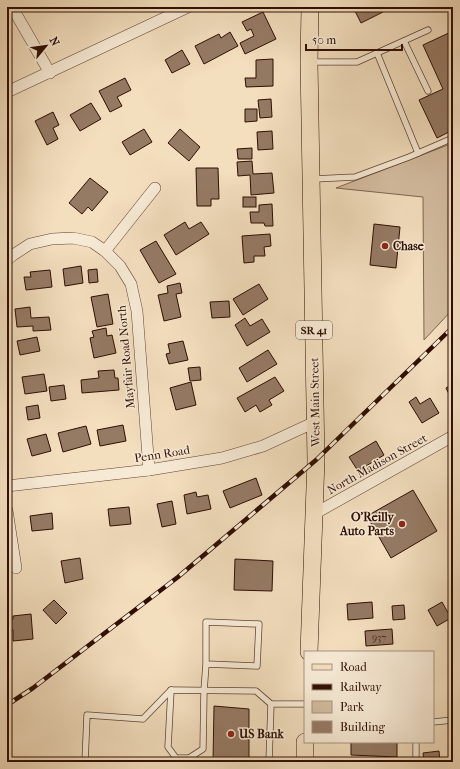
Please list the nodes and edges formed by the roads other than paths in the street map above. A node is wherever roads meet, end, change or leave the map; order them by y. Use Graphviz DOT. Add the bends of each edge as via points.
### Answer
graph roads {
  1 [pos="12,7"];
  2 [pos="188,7"];
  3 [pos="310,7"];
  4 [pos="428,30"];
  5 [pos="404,41"];
  6 [pos="376,53"];
  7 [pos="310,62"];
  8 [pos="50,73"];
  9 [pos="428,91"];
  10 [pos="7,92"];
  11 [pos="453,138"];
  12 [pos="418,153"];
  13 [pos="311,179"];
  14 [pos="155,188"];
  15 [pos="105,251"];
  16 [pos="7,260"];
  17 [pos="315,422"];
  18 [pos="452,438"];
  19 [pos="149,470"];
  20 [pos="7,486"];
  21 [pos="7,510"];
  22 [pos="314,514"];
  23 [pos="16,568"];
  24 [pos="308,651"];
  25 [pos="206,664"];
  26 [pos="171,690"];
  27 [pos="204,691"];
  28 [pos="271,704"];
  29 [pos="304,704"];
  30 [pos="453,720"];
  31 [pos="434,722"];
  32 [pos="305,743"];
  33 [pos="416,743"];
  34 [pos="85,762"];
  35 [pos="269,762"];
  36 [pos="305,762"];
  37 [pos="416,762"];
  1 -- 8 [label="street"];
  2 -- 8 [label="street"];
  3 -- 7 [label="main road, West Main Street / SR 41"];
  4 -- 5 [label="lane"];
  5 -- 6 [label="lane"];
  5 -- 9 [label="lane"];
  6 -- 7 [label="lane" via="358,62"];
  6 -- 12 [label="lane"];
  7 -- 13 [label="main road, West Main Street / SR 41"];
  8 -- 10 [label="street"];
  11 -- 12 [label="lane"];
  12 -- 13 [label="lane" via="355,177"];
  13 -- 17 [label="main road, West Main Street / SR 41"];
  14 -- 15 [label="street"];
  15 -- 16 [label="street, Mayfair Road North" via="92,242 73,238 52,239 30,244"];
  15 -- 19 [label="street, Mayfair Road North" via="120,266 131,284 137,311"];
  17 -- 19 [label="street, Penn Road" via="263,446 222,458"];
  17 -- 22 [label="main road, West Main Street / SR 41"];
  18 -- 22 [label="street, North Madison Street"];
  19 -- 20 [label="street, Penn Road"];
  21 -- 23 [label="street"];
  22 -- 24 [label="main road, West Main Street / SR 41"];
  25 -- 25 [label="lane" via="206,622 259,624 257,666"];
  25 -- 27 [label="lane"];
  26 -- 27 [label="lane"];
  26 -- 27 [label="lane" via="168,747 176,758 189,758 203,749"];
  26 -- 34 [label="lane" via="143,720 87,715"];
  27 -- 28 [label="lane" via="256,691"];
  28 -- 29 [label="lane"];
  28 -- 35 [label="lane"];
  30 -- 31 [label="lane"];
  32 -- 36 [label="main road"];
  33 -- 37 [label="lane"];
}
